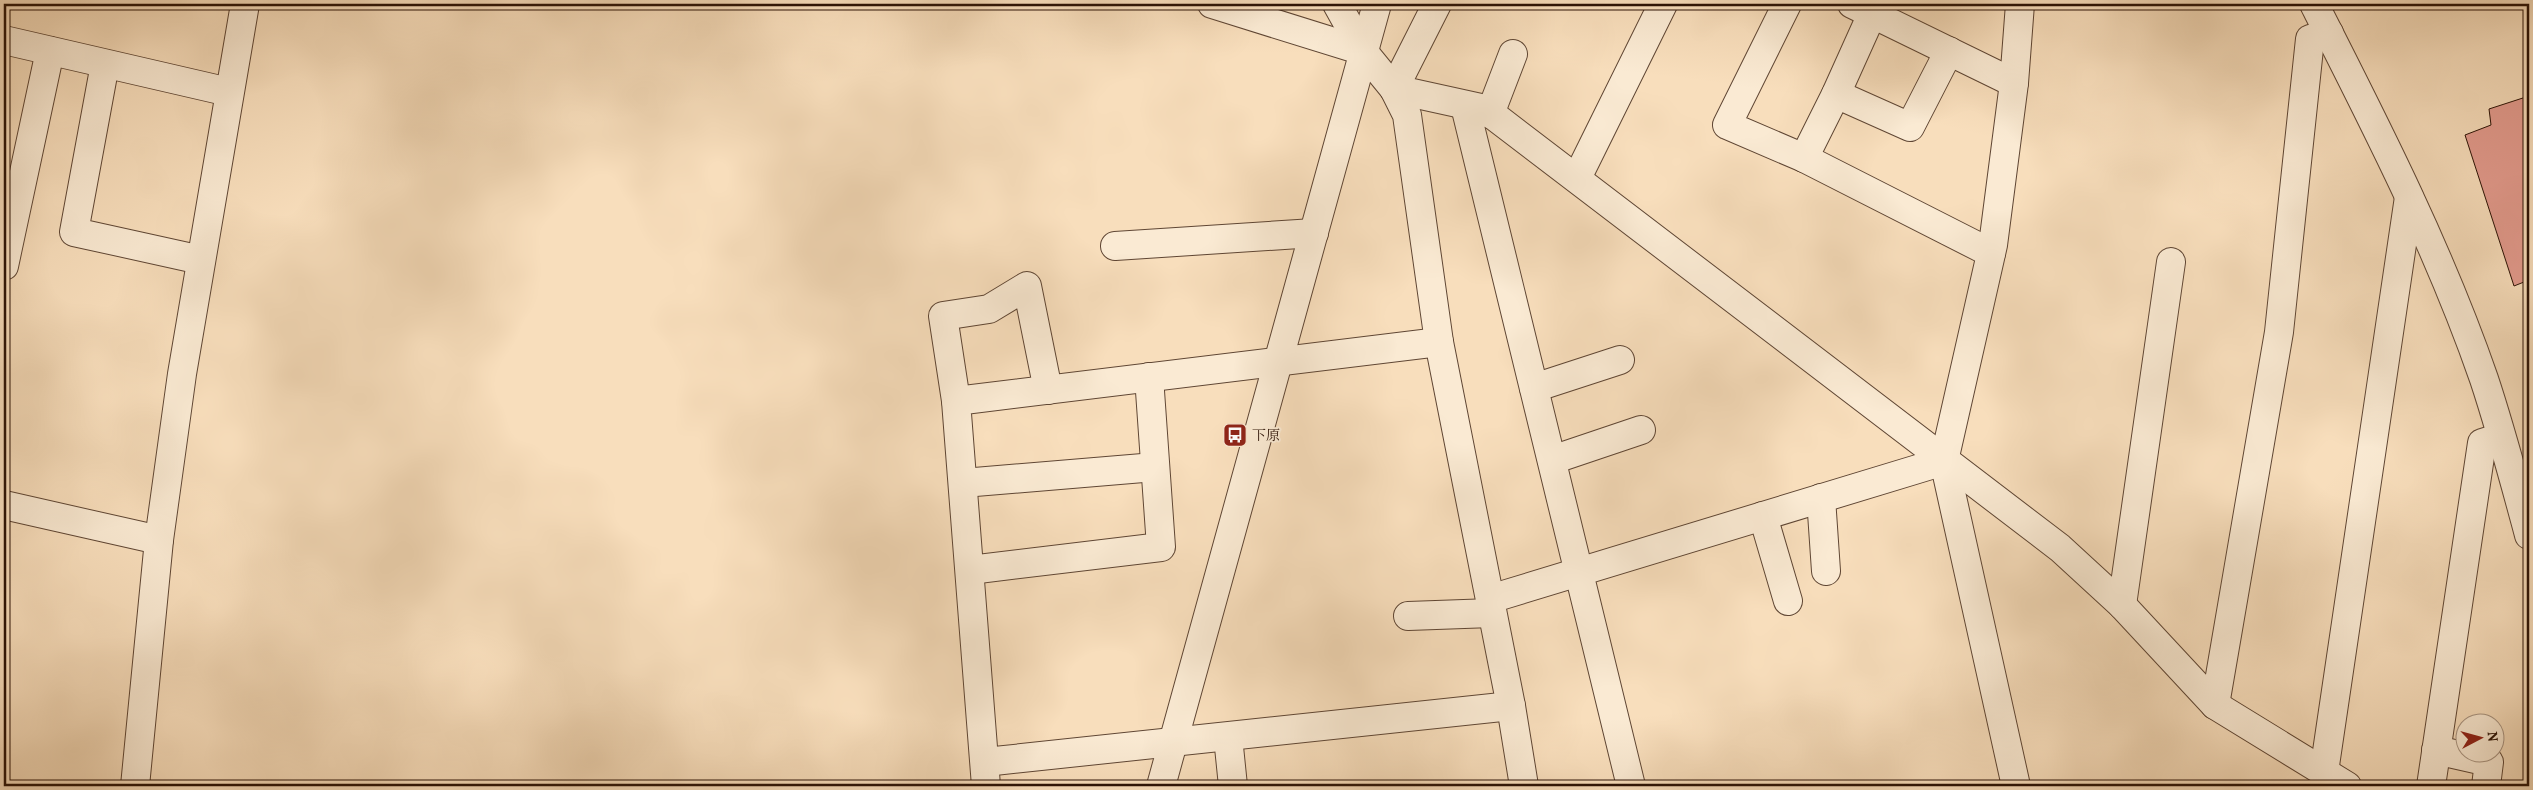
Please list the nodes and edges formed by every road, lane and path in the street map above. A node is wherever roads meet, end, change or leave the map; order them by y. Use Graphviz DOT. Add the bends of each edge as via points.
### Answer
graph roads {
  1 [pos="245,4"];
  2 [pos="1212,4"];
  3 [pos="1337,4"];
  4 [pos="1376,4"];
  5 [pos="1437,4"];
  6 [pos="1663,4"];
  7 [pos="1787,4"];
  8 [pos="2020,4"];
  9 [pos="2314,4"];
  10 [pos="1862,9"];
  11 [pos="2329,33"];
  12 [pos="4,40"];
  13 [pos="50,51"];
  14 [pos="1363,51"];
  15 [pos="1949,51"];
  16 [pos="1514,54"];
  17 [pos="105,64"];
  18 [pos="2014,83"];
  19 [pos="1394,89"];
  20 [pos="229,92"];
  21 [pos="1836,94"];
  22 [pos="1478,110"];
  23 [pos="1804,158"];
  24 [pos="1577,178"];
  25 [pos="2409,197"];
  26 [pos="9,215"];
  27 [pos="1314,233"];
  28 [pos="1115,246"];
  29 [pos="1991,253"];
  30 [pos="201,260"];
  31 [pos="2171,262"];
  32 [pos="4,266"];
  33 [pos="1439,342"];
  34 [pos="1620,360"];
  35 [pos="1278,362"];
  36 [pos="1149,378"];
  37 [pos="1534,388"];
  38 [pos="1048,390"];
  39 [pos="956,401"];
  40 [pos="1642,430"];
  41 [pos="2501,437"];
  42 [pos="1552,460"];
  43 [pos="1944,461"];
  44 [pos="1155,467"];
  45 [pos="963,483"];
  46 [pos="1821,498"];
  47 [pos="4,504"];
  48 [pos="1763,516"];
  49 [pos="2529,535"];
  50 [pos="160,540"];
  51 [pos="970,570"];
  52 [pos="1826,571"];
  53 [pos="1579,572"];
  54 [pos="1788,601"];
  55 [pos="2122,605"];
  56 [pos="1491,606"];
  57 [pos="1408,616"];
  58 [pos="2215,705"];
  59 [pos="1511,706"];
  60 [pos="1228,737"];
  61 [pos="1174,743"];
  62 [pos="2436,750"];
  63 [pos="986,774"];
  64 [pos="2336,779"];
  65 [pos="135,786"];
  66 [pos="1161,786"];
  67 [pos="1233,786"];
  68 [pos="1524,786"];
  69 [pos="1631,786"];
  70 [pos="2016,786"];
  71 [pos="2430,786"];
  72 [pos="2486,786"];
  1 -- 20 [label="street"];
  2 -- 14 [label="street"];
  3 -- 14 [label="street"];
  4 -- 14 [label="street"];
  5 -- 19 [label="street"];
  6 -- 24 [label="street"];
  7 -- 23 [label="street" via="1727,125"];
  8 -- 18 [label="street"];
  9 -- 11 [label="street"];
  10 -- 15 [label="street"];
  10 -- 21 [label="street"];
  11 -- 25 [label="street"];
  11 -- 58 [label="street" via="2310,39 2279,332"];
  12 -- 13 [label="street"];
  13 -- 17 [label="street"];
  13 -- 26 [label="street"];
  14 -- 19 [label="street"];
  14 -- 27 [label="street"];
  15 -- 18 [label="street"];
  15 -- 21 [label="street" via="1910,127"];
  16 -- 22 [label="street"];
  17 -- 20 [label="street"];
  17 -- 30 [label="street" via="74,232"];
  18 -- 29 [label="street"];
  19 -- 22 [label="street"];
  19 -- 33 [label="street" via="1407,115"];
  20 -- 30 [label="street"];
  21 -- 23 [label="street"];
  22 -- 24 [label="street"];
  22 -- 37 [label="street"];
  23 -- 29 [label="street"];
  24 -- 43 [label="street"];
  25 -- 41 [label="street" via="2477,361"];
  25 -- 64 [label="street"];
  26 -- 32 [label="street"];
  27 -- 28 [label="street"];
  27 -- 35 [label="street"];
  29 -- 43 [label="street"];
  30 -- 50 [label="street"];
  31 -- 55 [label="street"];
  33 -- 35 [label="street"];
  33 -- 56 [label="street"];
  34 -- 37 [label="street"];
  35 -- 36 [label="street"];
  35 -- 61 [label="street"];
  36 -- 38 [label="street"];
  36 -- 44 [label="street"];
  37 -- 42 [label="street"];
  38 -- 39 [label="street"];
  38 -- 39 [label="street" via="1027,286 989,309 943,316"];
  39 -- 45 [label="street"];
  40 -- 42 [label="street"];
  41 -- 49 [label="street"];
  41 -- 62 [label="street" via="2482,442"];
  42 -- 53 [label="street"];
  43 -- 46 [label="street"];
  43 -- 55 [label="street" via="2060,548"];
  43 -- 70 [label="street"];
  44 -- 45 [label="street"];
  44 -- 51 [label="street" via="1161,547"];
  45 -- 51 [label="street"];
  46 -- 48 [label="street"];
  46 -- 52 [label="street"];
  47 -- 50 [label="street"];
  48 -- 53 [label="street"];
  48 -- 54 [label="street"];
  50 -- 65 [label="street"];
  51 -- 63 [label="street"];
  53 -- 56 [label="street"];
  53 -- 69 [label="street"];
  55 -- 58 [label="street"];
  56 -- 57 [label="street"];
  56 -- 59 [label="street"];
  58 -- 64 [label="street"];
  59 -- 60 [label="street"];
  59 -- 68 [label="street"];
  60 -- 61 [label="street"];
  60 -- 67 [label="street"];
  61 -- 63 [label="street"];
  61 -- 66 [label="street"];
  62 -- 71 [label="street"];
  62 -- 72 [label="street" via="2489,762"];
}
